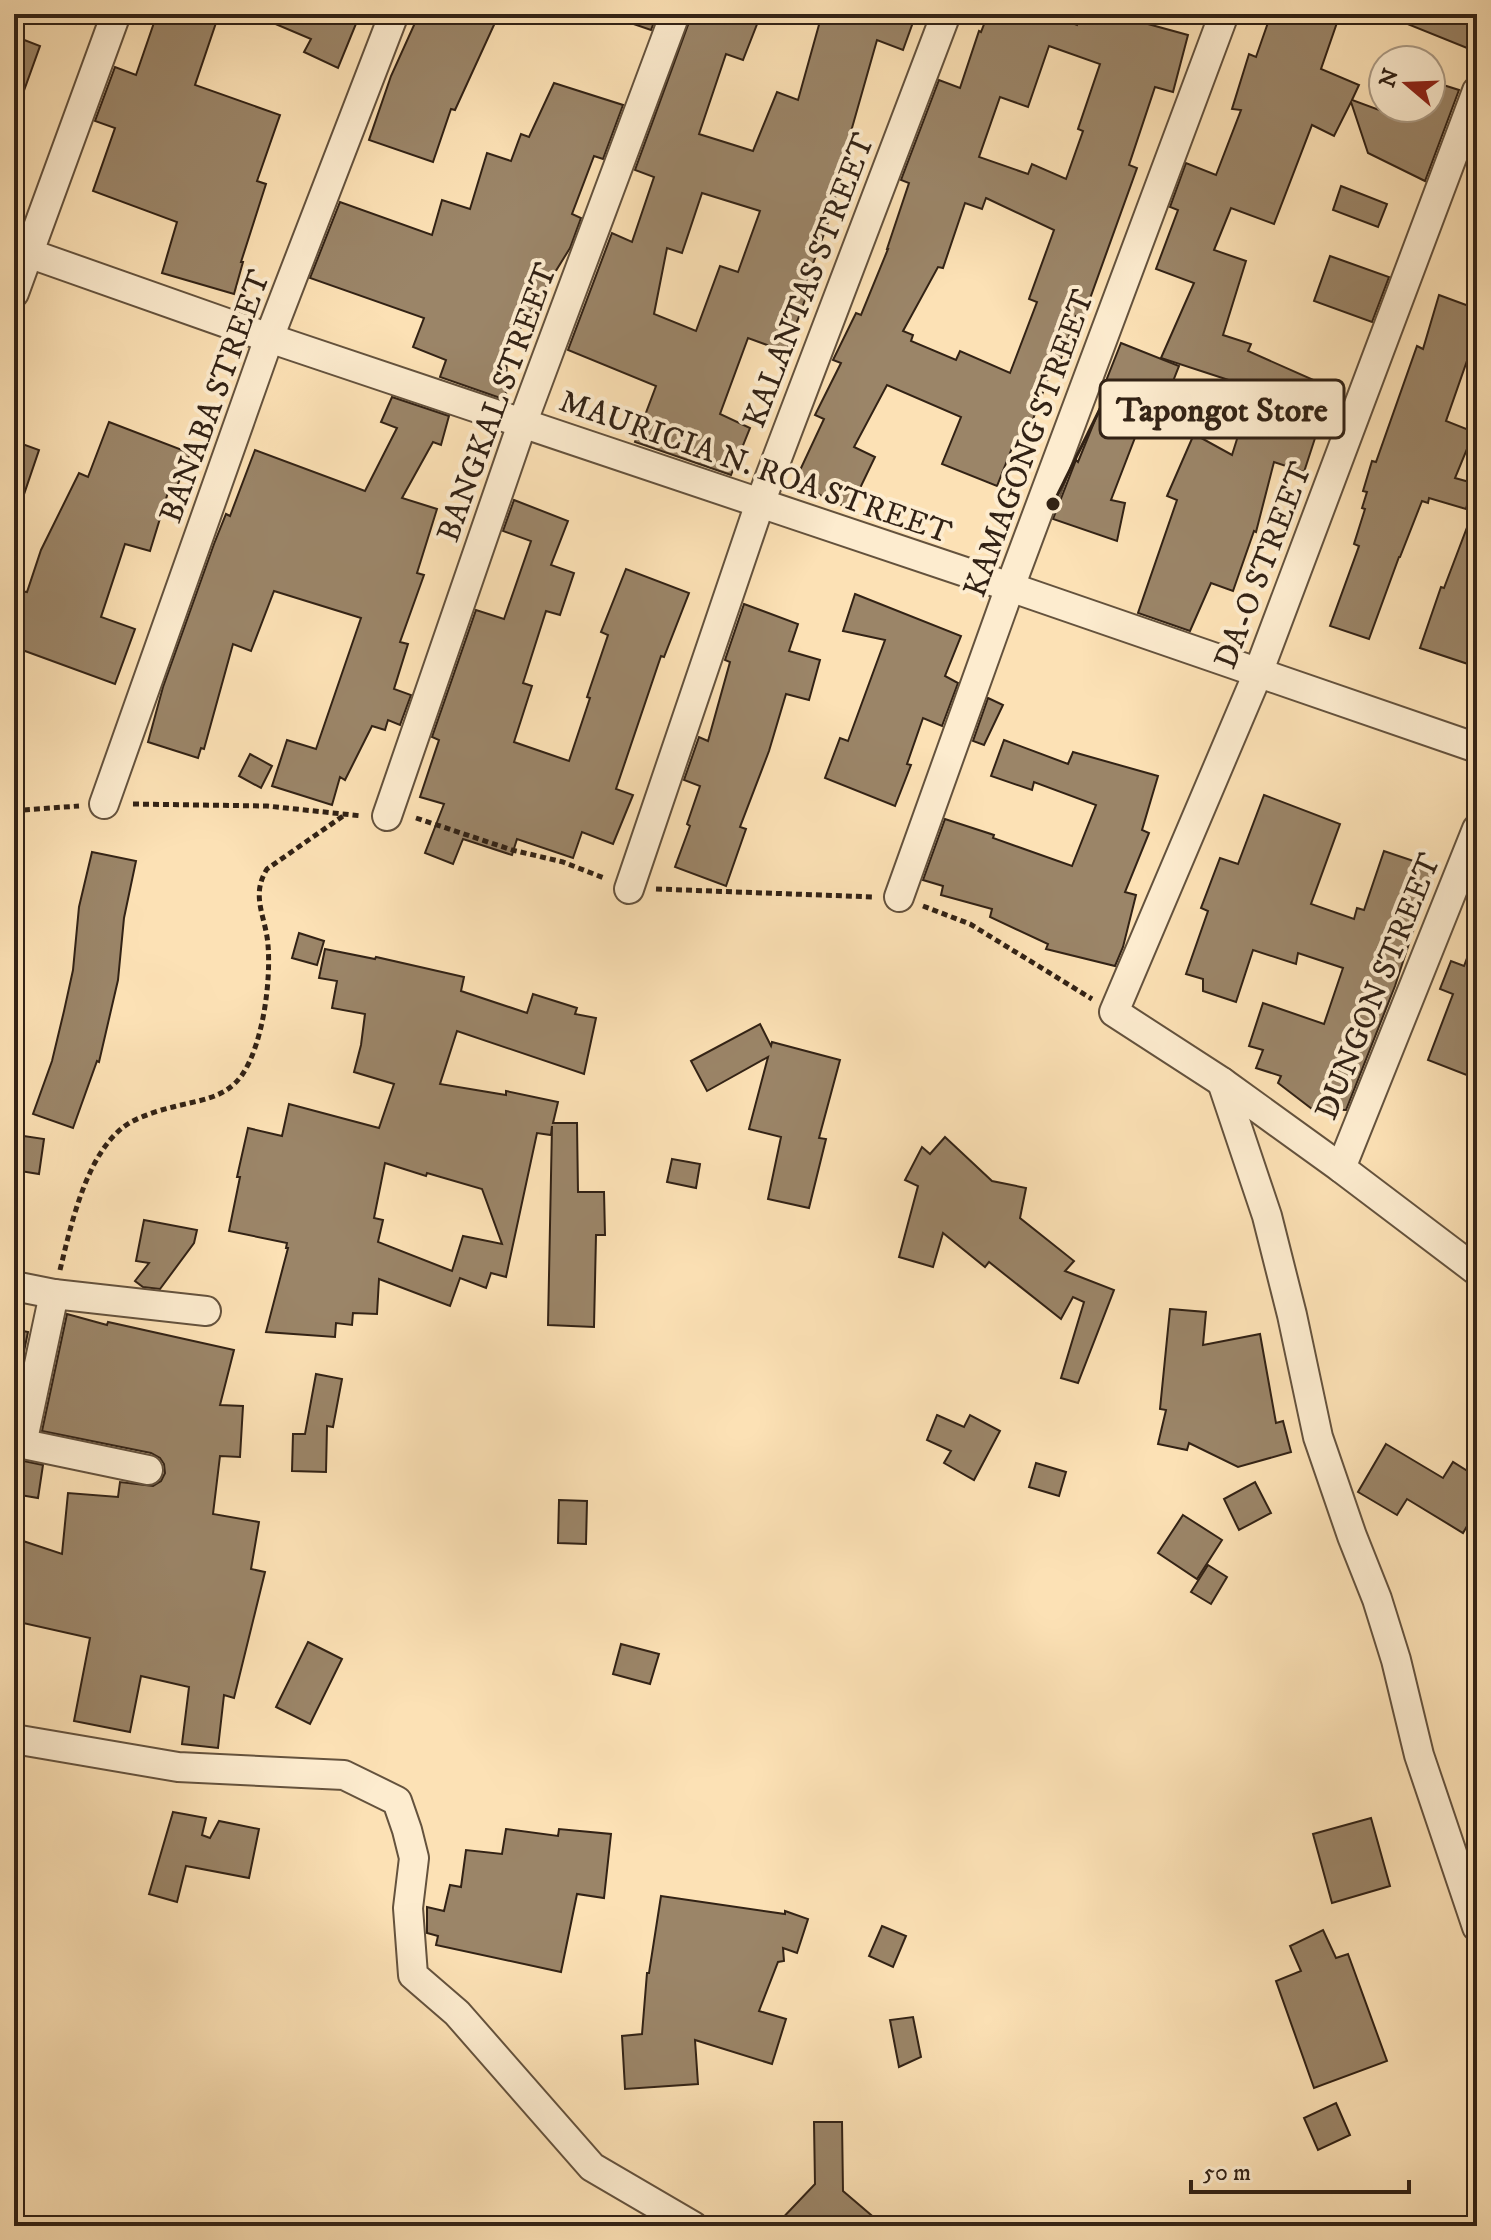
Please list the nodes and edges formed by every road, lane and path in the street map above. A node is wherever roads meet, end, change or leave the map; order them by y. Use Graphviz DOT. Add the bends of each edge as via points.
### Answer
graph roads {
  1 [pos="116,14"];
  2 [pos="394,14"];
  3 [pos="675,14"];
  4 [pos="946,14"];
  5 [pos="1224,14"];
  6 [pos="1477,91"];
  7 [pos="22,250"];
  8 [pos="14,293"];
  9 [pos="269,338"];
  10 [pos="522,424"];
  11 [pos="760,503"];
  12 [pos="1010,587"];
  13 [pos="1258,673"];
  14 [pos="1477,748"];
  15 [pos="104,804"];
  16 [pos="14,809"];
  17 [pos="344,815"];
  18 [pos="387,816"];
  19 [pos="1477,829"];
  20 [pos="629,889"];
  21 [pos="899,897"];
  22 [pos="1114,1012"];
  23 [pos="1222,1082"];
  24 [pos="1341,1168"];
  25 [pos="1477,1271"];
  26 [pos="14,1286"];
  27 [pos="54,1294"];
  28 [pos="206,1311"];
  29 [pos="18,1443"];
  30 [pos="148,1470"];
  31 [pos="14,1739"];
  32 [pos="1477,1927"];
  33 [pos="693,2226"];
  1 -- 7 [label="street"];
  2 -- 9 [label="street, BANABA STREET"];
  3 -- 10 [label="street, BANGKAL STREET"];
  4 -- 11 [label="street, KALANTAS STREET"];
  5 -- 12 [label="street, KAMAGONG STREET"];
  6 -- 13 [label="street, DA-O STREET"];
  7 -- 8 [label="street"];
  7 -- 9 [label="street, MAURICIA N. ROA STREET"];
  9 -- 10 [label="street, MAURICIA N. ROA STREET"];
  9 -- 15 [label="street, BANABA STREET"];
  10 -- 11 [label="street, MAURICIA N. ROA STREET"];
  10 -- 18 [label="street, BANGKAL STREET"];
  11 -- 12 [label="street, MAURICIA N. ROA STREET"];
  11 -- 20 [label="street, KALANTAS STREET"];
  12 -- 13 [label="street, MAURICIA N. ROA STREET"];
  12 -- 21 [label="street, KAMAGONG STREET"];
  13 -- 14 [label="street, MAURICIA N. ROA STREET"];
  13 -- 22 [label="street, DA-O STREET"];
  15 -- 16 [label="path"];
  15 -- 17 [label="path" via="267,806"];
  17 -- 18 [label="path"];
  17 -- 27 [label="path" via="267,869 257,889 268,945 266,997 256,1045 241,1076 218,1097 131,1122 109,1141 84,1185"];
  18 -- 20 [label="path" via="417,818 563,862"];
  19 -- 24 [label="street, DUNGON STREET"];
  20 -- 21 [label="path"];
  21 -- 22 [label="path" via="970,924"];
  22 -- 23 [label="street"];
  23 -- 24 [label="street"];
  23 -- 32 [label="street" via="1267,1216 1318,1437 1377,1599 1419,1755"];
  24 -- 25 [label="street"];
  26 -- 27 [label="street"];
  27 -- 28 [label="street"];
  27 -- 29 [label="street"];
  29 -- 30 [label="street"];
  31 -- 33 [label="street" via="178,1767 344,1775 397,1801 414,1858 408,1908 413,1975 457,2013 592,2167"];
}
